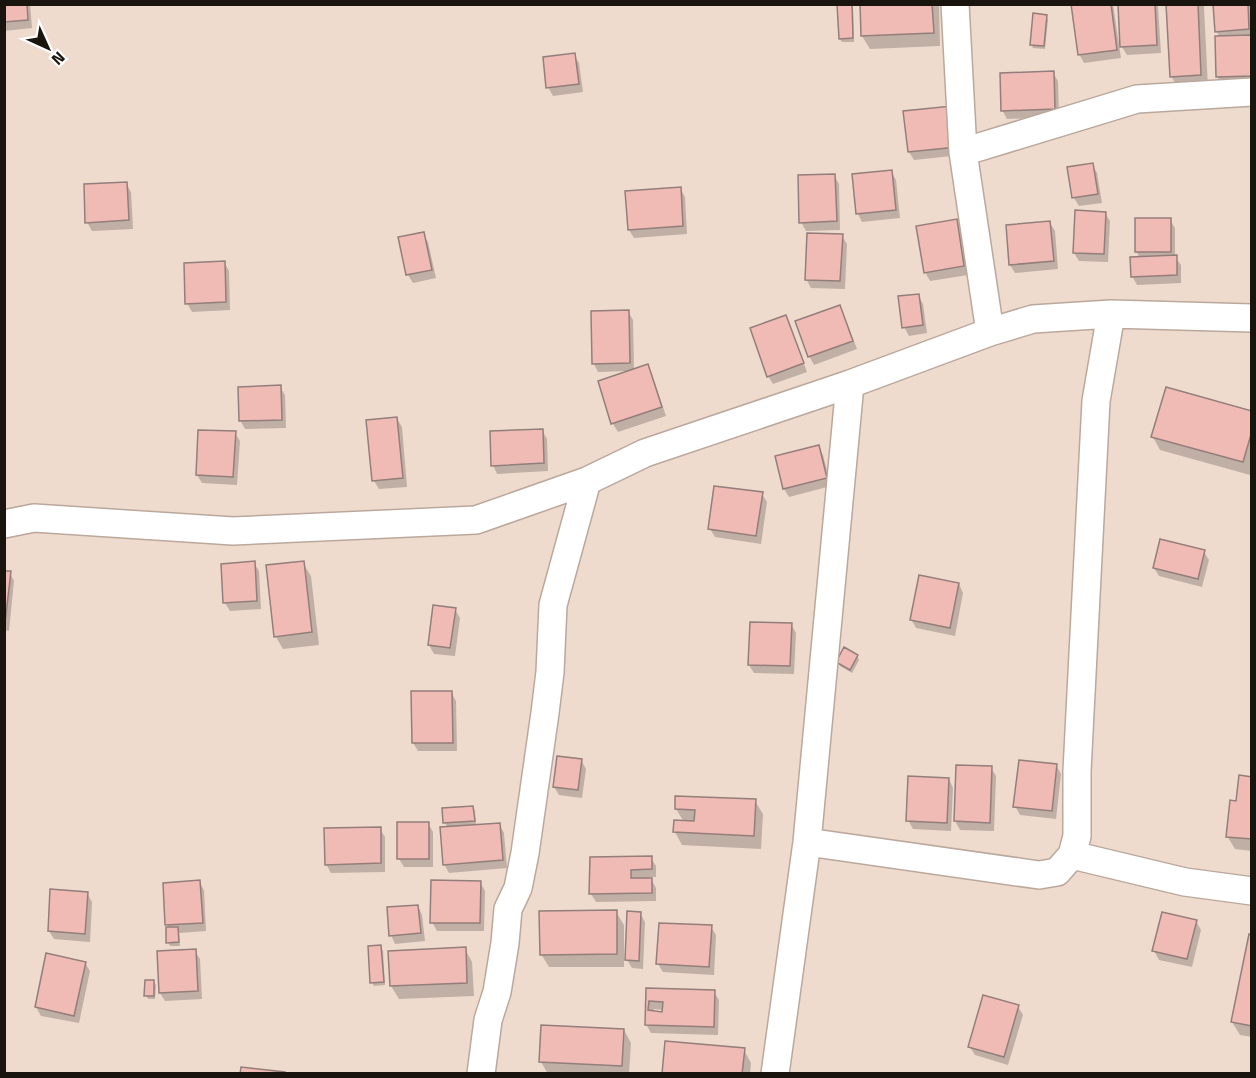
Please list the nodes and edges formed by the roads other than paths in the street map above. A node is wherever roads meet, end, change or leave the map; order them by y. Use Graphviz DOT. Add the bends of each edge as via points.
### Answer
graph roads {
  1 [pos="955,4"];
  2 [pos="1251,92"];
  3 [pos="963,152"];
  4 [pos="1111,314"];
  5 [pos="1251,318"];
  6 [pos="990,332"];
  7 [pos="850,384"];
  8 [pos="587,481"];
  9 [pos="4,524"];
  10 [pos="807,842"];
  11 [pos="1072,855"];
  12 [pos="1251,891"];
  13 [pos="481,1074"];
  14 [pos="775,1074"];
  1 -- 3 [label="street"];
  2 -- 3 [label="street" via="1137,99"];
  3 -- 6 [label="street"];
  4 -- 5 [label="street"];
  4 -- 6 [label="street" via="1033,319"];
  4 -- 11 [label="street" via="1096,401 1077,836"];
  6 -- 7 [label="street"];
  7 -- 8 [label="street" via="645,453"];
  7 -- 10 [label="street"];
  8 -- 9 [label="street" via="476,520 233,531 34,518"];
  8 -- 13 [label="street" via="553,605 548,692 525,852 518,888 508,909"];
  10 -- 11 [label="street" via="1039,875 1056,872"];
  10 -- 14 [label="street"];
  11 -- 12 [label="street" via="1185,882"];
}
